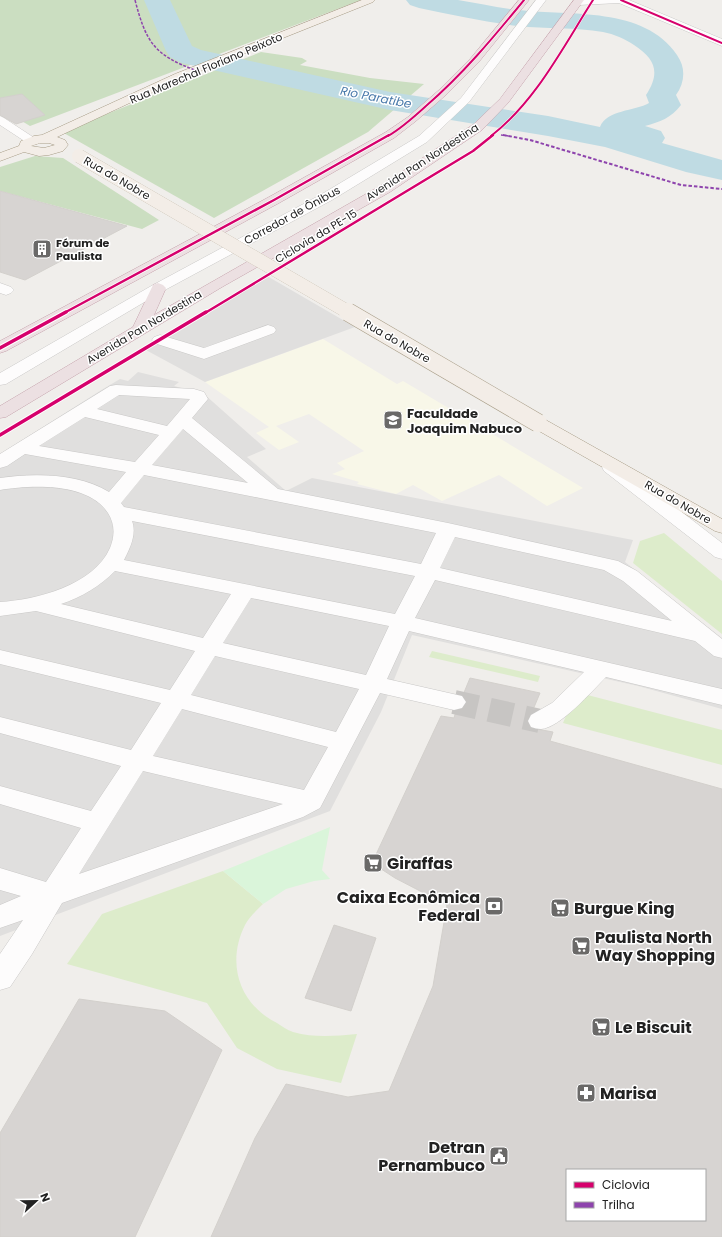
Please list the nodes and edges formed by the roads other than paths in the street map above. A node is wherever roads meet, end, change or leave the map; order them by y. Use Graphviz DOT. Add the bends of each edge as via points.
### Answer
graph roads {
  1 [pos="370,0"];
  2 [pos="523,0"];
  3 [pos="619,0"];
  4 [pos="541,1"];
  5 [pos="577,3"];
  6 [pos="722,43"];
  7 [pos="0,120"];
  8 [pos="34,143"];
  9 [pos="62,143"];
  10 [pos="45,152"];
  11 [pos="76,155"];
  12 [pos="0,157"];
  13 [pos="158,288"];
  14 [pos="140,329"];
  15 [pos="268,330"];
  16 [pos="160,340"];
  17 [pos="0,348"];
  18 [pos="0,380"];
  19 [pos="81,411"];
  20 [pos="0,413"];
  21 [pos="176,426"];
  22 [pos="21,448"];
  23 [pos="599,458"];
  24 [pos="0,462"];
  25 [pos="140,468"];
  26 [pos="0,484"];
  27 [pos="273,494"];
  28 [pos="114,507"];
  29 [pos="722,527"];
  30 [pos="448,529"];
  31 [pos="722,553"];
  32 [pos="112,564"];
  33 [pos="428,572"];
  34 [pos="245,590"];
  35 [pos="35,604"];
  36 [pos="1,610"];
  37 [pos="402,622"];
  38 [pos="702,635"];
  39 [pos="209,647"];
  40 [pos="722,651"];
  41 [pos="0,657"];
  42 [pos="601,669"];
  43 [pos="373,684"];
  44 [pos="722,698"];
  45 [pos="176,699"];
  46 [pos="454,702"];
  47 [pos="540,721"];
  48 [pos="0,725"];
  49 [pos="343,742"];
  50 [pos="137,760"];
  51 [pos="0,795"];
  52 [pos="311,801"];
  53 [pos="98,823"];
  54 [pos="0,879"];
  55 [pos="52,895"];
  56 [pos="0,917"];
  57 [pos="0,978"];
  1 -- 8 [label="main road, Rua Marechal Floriano Peixoto" via="179,76"];
  2 -- 17 [label="highway" via="474,61 443,92 390,135"];
  3 -- 5 [label="street"];
  3 -- 6 [label="street"];
  4 -- 13 [label="street, Corredor de Ônibus" via="469,95 423,139 327,197"];
  5 -- 14 [label="highway, Avenida Pan Nordestina" via="504,101 478,127 385,189"];
  7 -- 8 [label="street"];
  8 -- 9 [label="main road, Rua do Nobre" via="55,140"];
  8 -- 10 [label="main road, Rua do Nobre" via="32,152"];
  8 -- 12 [label="main road, Rua Marechal Floriano Peixoto"];
  9 -- 10 [label="main road" via="60,147"];
  9 -- 11 [label="main road, Rua do Nobre"];
  10 -- 11 [label="main road, Rua do Nobre"];
  11 -- 23 [label="main road, Rua do Nobre, bridge"];
  13 -- 14 [label="highway"];
  13 -- 18 [label="street, Corredor de Ônibus"];
  14 -- 20 [label="highway, Avenida Pan Nordestina"];
  15 -- 16 [label="street" via="204,354"];
  19 -- 21 [label="street"];
  19 -- 21 [label="street" via="113,391 121,389 198,396 199,399"];
  19 -- 22 [label="street"];
  21 -- 25 [label="street"];
  21 -- 27 [label="street"];
  22 -- 24 [label="street"];
  22 -- 25 [label="street"];
  23 -- 29 [label="main road, Rua do Nobre"];
  23 -- 31 [label="street"];
  25 -- 27 [label="street"];
  25 -- 28 [label="street"];
  26 -- 28 [label="street" via="33,480 78,486"];
  27 -- 30 [label="street"];
  28 -- 32 [label="street" via="124,528 123,546"];
  28 -- 33 [label="street"];
  30 -- 33 [label="street"];
  30 -- 38 [label="street" via="611,565 630,576"];
  32 -- 34 [label="street"];
  32 -- 35 [label="street" via="93,580 66,595"];
  33 -- 37 [label="street"];
  33 -- 38 [label="street"];
  34 -- 37 [label="street"];
  34 -- 39 [label="street"];
  35 -- 36 [label="street"];
  35 -- 39 [label="street"];
  37 -- 42 [label="street"];
  37 -- 43 [label="street"];
  38 -- 40 [label="street"];
  39 -- 43 [label="street"];
  39 -- 45 [label="street"];
  41 -- 45 [label="street"];
  42 -- 44 [label="street"];
  42 -- 47 [label="street" via="560,709"];
  43 -- 46 [label="street"];
  43 -- 49 [label="street"];
  45 -- 49 [label="street"];
  45 -- 50 [label="street"];
  48 -- 50 [label="street"];
  49 -- 52 [label="street"];
  50 -- 52 [label="street"];
  50 -- 53 [label="street"];
  51 -- 53 [label="street"];
  52 -- 55 [label="street" via="294,810"];
  53 -- 55 [label="street"];
  54 -- 55 [label="street"];
  55 -- 56 [label="street"];
  55 -- 57 [label="street"];
}
